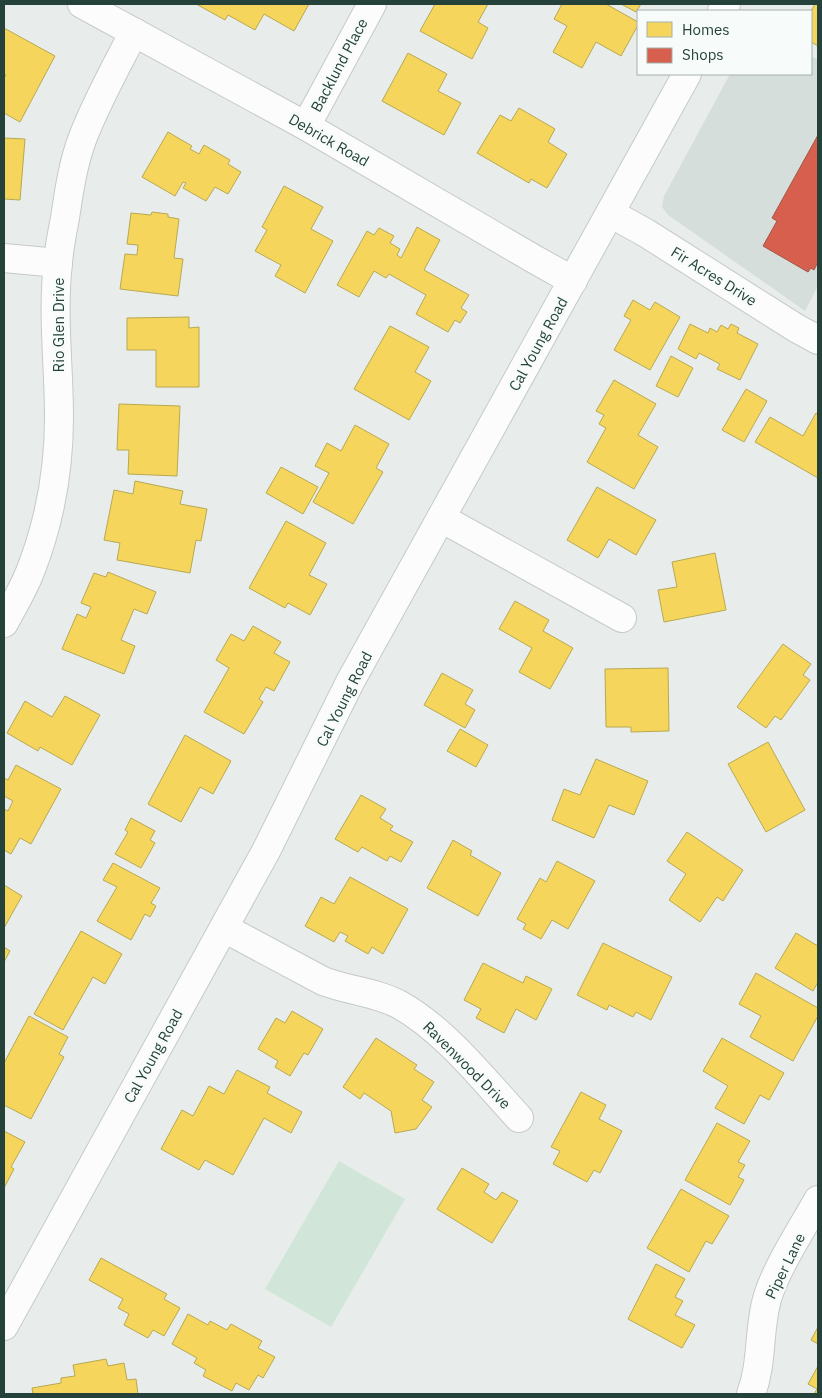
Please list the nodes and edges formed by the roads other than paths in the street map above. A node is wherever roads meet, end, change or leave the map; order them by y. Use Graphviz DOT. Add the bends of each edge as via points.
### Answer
graph roads {
  1 [pos="82,4"];
  2 [pos="372,4"];
  3 [pos="134,32"];
  4 [pos="686,75"];
  5 [pos="306,126"];
  6 [pos="610,213"];
  7 [pos="4,258"];
  8 [pos="58,263"];
  9 [pos="573,280"];
  10 [pos="818,340"];
  11 [pos="441,518"];
  12 [pos="622,618"];
  13 [pos="4,622"];
  14 [pos="224,928"];
  15 [pos="519,1118"];
  16 [pos="818,1200"];
  17 [pos="4,1326"];
  18 [pos="751,1394"];
  1 -- 3 [label="street, Debrick Road"];
  2 -- 5 [label="street, Backlund Place"];
  3 -- 5 [label="street, Debrick Road"];
  3 -- 8 [label="street, Rio Glen Drive" via="82,139 70,186"];
  4 -- 6 [label="street, Cal Young Road"];
  5 -- 9 [label="street, Debrick Road"];
  6 -- 9 [label="street, Cal Young Road"];
  6 -- 10 [label="street, Fir Acres Drive"];
  7 -- 8 [label="street"];
  8 -- 13 [label="street, Rio Glen Drive" via="55,306 59,420 54,480 37,554"];
  9 -- 11 [label="street, Cal Young Road"];
  11 -- 12 [label="street"];
  11 -- 14 [label="street, Cal Young Road" via="350,682"];
  14 -- 15 [label="street, Ravenwood Drive" via="324,981 400,1005 451,1046"];
  14 -- 17 [label="street, Cal Young Road"];
  16 -- 18 [label="street, Piper Lane" via="767,1300 759,1368"];
}
